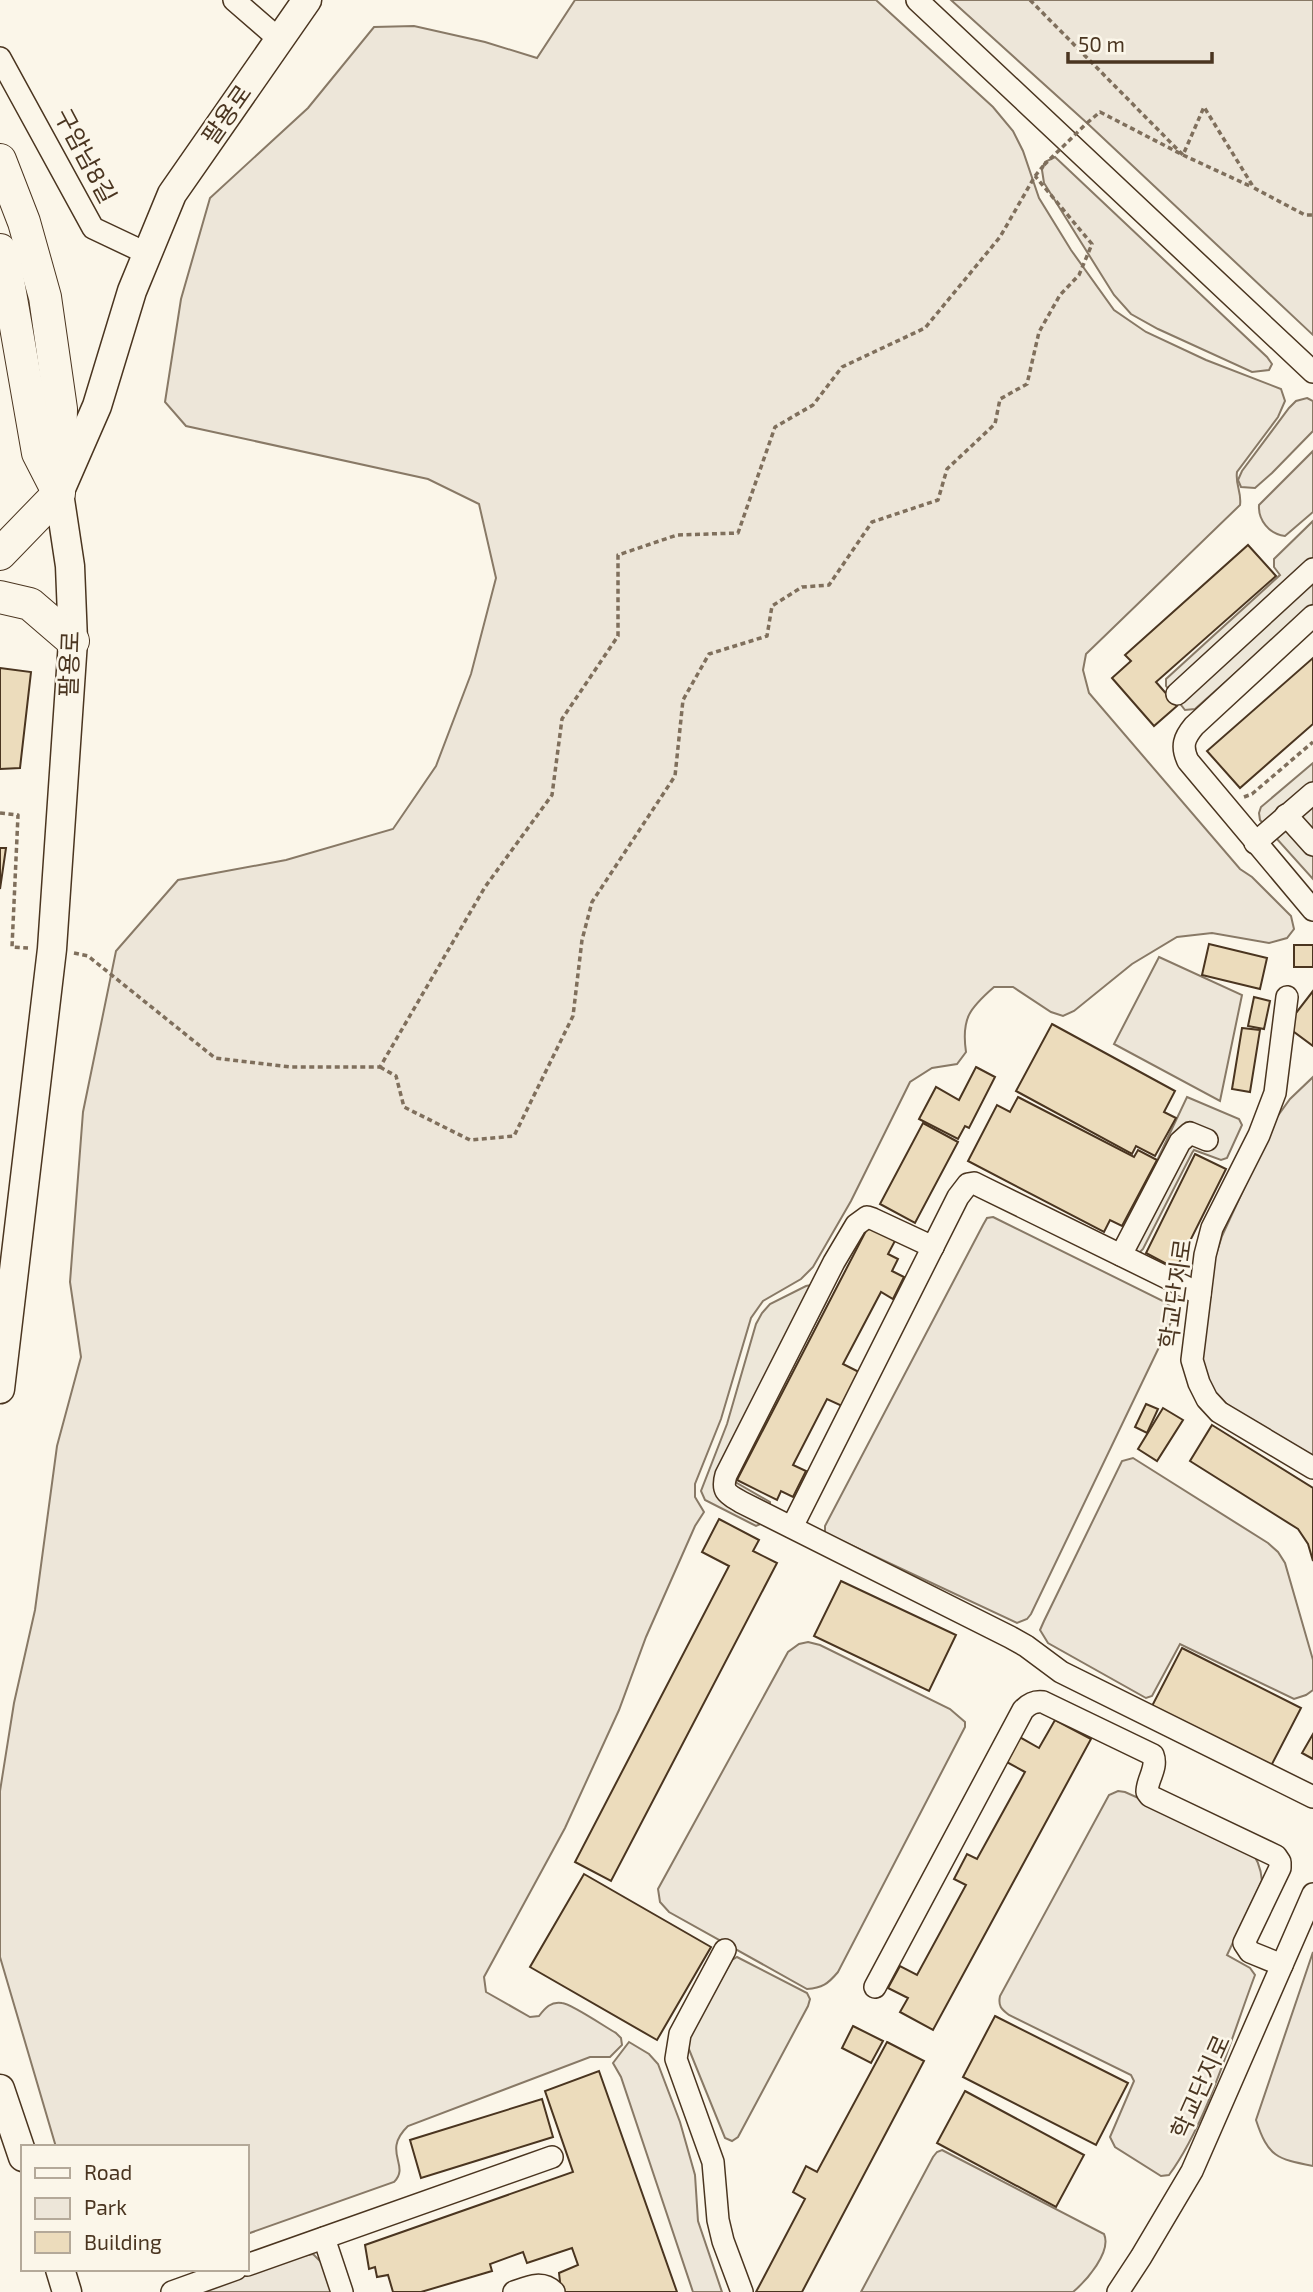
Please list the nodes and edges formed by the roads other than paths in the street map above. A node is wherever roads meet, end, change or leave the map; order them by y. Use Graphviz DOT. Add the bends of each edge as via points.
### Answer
graph roads {
  1 [pos="234,0"];
  2 [pos="307,0"];
  3 [pos="917,0"];
  4 [pos="279,40"];
  5 [pos="0,58"];
  6 [pos="0,160"];
  7 [pos="0,250"];
  8 [pos="148,254"];
  9 [pos="1313,372"];
  10 [pos="59,494"];
  11 [pos="0,554"];
  12 [pos="1313,569"];
  13 [pos="0,597"];
  14 [pos="1313,616"];
  15 [pos="73,641"];
  16 [pos="1177,694"];
  17 [pos="1313,793"];
  18 [pos="1286,816"];
  19 [pos="1255,843"];
  20 [pos="1313,845"];
  21 [pos="1313,910"];
  22 [pos="1287,996"];
  23 [pos="1207,1140"];
  24 [pos="933,1247"];
  25 [pos="1121,1255"];
  26 [pos="1199,1294"];
  27 [pos="4,1312"];
  28 [pos="0,1389"];
  29 [pos="1313,1468"];
  30 [pos="792,1527"];
  31 [pos="1313,1797"];
  32 [pos="1313,1894"];
  33 [pos="725,1950"];
  34 [pos="1282,1965"];
  35 [pos="875,1987"];
  36 [pos="0,2089"];
  37 [pos="21,2151"];
  38 [pos="552,2157"];
  39 [pos="324,2238"];
  40 [pos="248,2265"];
  41 [pos="61,2271"];
  42 [pos="230,2271"];
  43 [pos="67,2292"];
  44 [pos="172,2292"];
  45 [pos="342,2292"];
  46 [pos="514,2292"];
  47 [pos="554,2292"];
  48 [pos="742,2292"];
  49 [pos="1118,2292"];
  1 -- 4 [label="street"];
  2 -- 4 [label="main road, 팔용로"];
  3 -- 9 [label="street"];
  4 -- 8 [label="main road, 팔용로" via="172,194"];
  5 -- 8 [label="street, 구암남8길" via="93,228"];
  6 -- 10 [label="highway" via="46,297 61,409"];
  7 -- 10 [label="highway" via="38,453"];
  8 -- 10 [label="main road, 팔용로" via="97,406"];
  10 -- 11 [label="highway"];
  10 -- 15 [label="main road, 팔용로" via="70,566"];
  12 -- 16 [label="street"];
  13 -- 15 [label="highway" via="30,604"];
  14 -- 19 [label="street" via="1194,726 1183,742 1188,761"];
  15 -- 27 [label="main road, 팔용로" via="52,949"];
  17 -- 18 [label="street"];
  18 -- 19 [label="street"];
  18 -- 20 [label="street"];
  19 -- 21 [label="street"];
  22 -- 26 [label="street, 학교단지로" via="1275,1093 1212,1228"];
  23 -- 25 [label="street" via="1190,1133 1180,1142"];
  24 -- 25 [label="street" via="963,1189 974,1184"];
  24 -- 30 [label="street"];
  24 -- 30 [label="street" via="867,1217 856,1225 726,1475 726,1491"];
  25 -- 26 [label="street"];
  26 -- 29 [label="street, 학교단지로" via="1192,1360 1207,1399 1225,1416"];
  27 -- 28 [label="main road, 팔용로"];
  30 -- 31 [label="street" via="1010,1637 1061,1672"];
  32 -- 34 [label="street, 학교단지로"];
  33 -- 48 [label="street" via="680,2034 676,2059 713,2162 718,2220"];
  34 -- 35 [label="street" via="1250,1952 1244,1943 1280,1868 1276,1856 1150,1796 1147,1785 1155,1764 1153,1755 1038,1701 1023,1710"];
  34 -- 49 [label="street, 학교단지로" via="1192,2171"];
  36 -- 37 [label="main road"];
  38 -- 39 [label="street"];
  39 -- 40 [label="street"];
  39 -- 45 [label="street"];
  41 -- 43 [label="main road"];
  42 -- 44 [label="street"];
  46 -- 47 [label="street" via="541,2284"];
}
